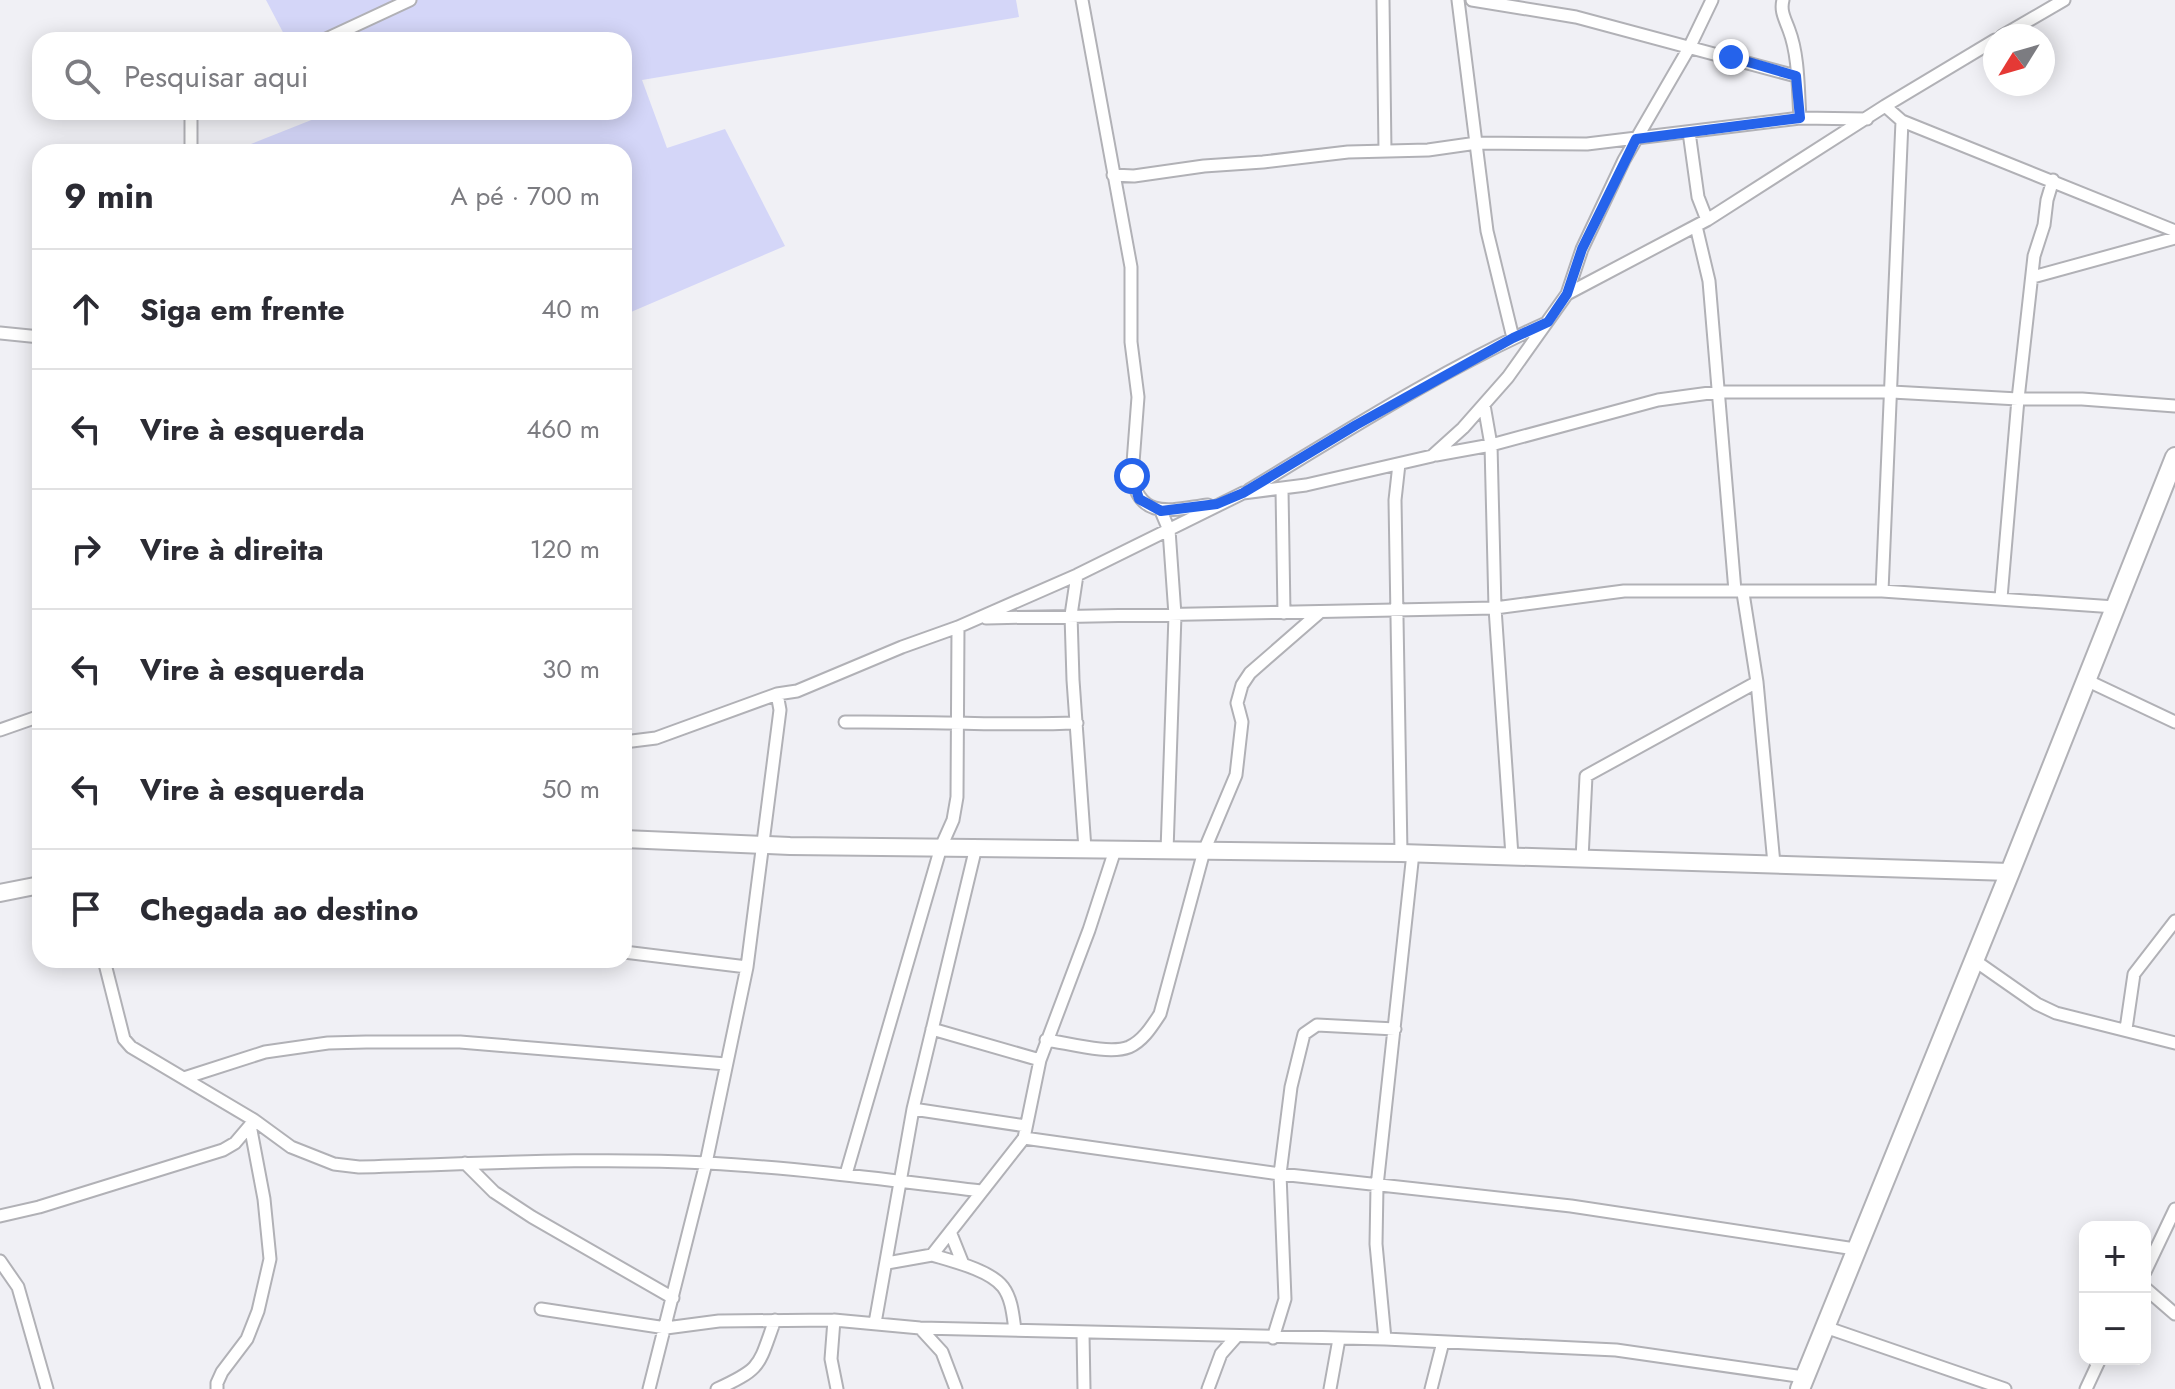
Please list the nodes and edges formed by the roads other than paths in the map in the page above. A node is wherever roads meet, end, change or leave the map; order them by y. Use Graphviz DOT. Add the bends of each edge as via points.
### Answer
graph roads {
  1 [pos="410,0"];
  2 [pos="1082,0"];
  3 [pos="1383,0"];
  4 [pos="1458,0"];
  5 [pos="1472,0"];
  6 [pos="1712,0"];
  7 [pos="1783,0"];
  8 [pos="2064,0"];
  9 [pos="2023,24"];
  10 [pos="341,32"];
  11 [pos="1983,47"];
  12 [pos="1689,48"];
  13 [pos="1795,61"];
  14 [pos="1782,70"];
  15 [pos="1796,76"];
  16 [pos="1885,106"];
  17 [pos="1800,118"];
  18 [pos="1867,119"];
  19 [pos="191,120"];
  20 [pos="1902,121"];
  21 [pos="1689,132"];
  22 [pos="1636,139"];
  23 [pos="1477,143"];
  24 [pos="191,144"];
  25 [pos="1385,151"];
  26 [pos="1113,175"];
  27 [pos="1134,176"];
  28 [pos="2053,180"];
  29 [pos="1117,194"];
  30 [pos="1702,223"];
  31 [pos="2175,231"];
  32 [pos="2175,238"];
  33 [pos="2033,277"];
  34 [pos="1567,294"];
  35 [pos="1548,322"];
  36 [pos="0,333"];
  37 [pos="32,336"];
  38 [pos="1513,338"];
  39 [pos="1717,392"];
  40 [pos="1892,392"];
  41 [pos="2018,399"];
  42 [pos="1484,405"];
  43 [pos="2175,406"];
  44 [pos="1491,445"];
  45 [pos="1432,456"];
  46 [pos="2175,457"];
  47 [pos="1399,464"];
  48 [pos="1282,489"];
  49 [pos="1243,493"];
  50 [pos="1217,504"];
  51 [pos="1161,511"];
  52 [pos="1169,530"];
  53 [pos="1077,575"];
  54 [pos="1882,591"];
  55 [pos="1739,592"];
  56 [pos="2001,598"];
  57 [pos="2115,607"];
  58 [pos="1495,608"];
  59 [pos="1399,610"];
  60 [pos="1320,612"];
  61 [pos="1284,613"];
  62 [pos="1071,615"];
  63 [pos="1175,615"];
  64 [pos="979,618"];
  65 [pos="958,627"];
  66 [pos="2086,680"];
  67 [pos="1757,682"];
  68 [pos="797,691"];
  69 [pos="777,694"];
  70 [pos="780,710"];
  71 [pos="32,719"];
  72 [pos="845,722"];
  73 [pos="2175,722"];
  74 [pos="958,723"];
  75 [pos="1077,723"];
  76 [pos="0,730"];
  77 [pos="632,741"];
  78 [pos="632,839"];
  79 [pos="763,845"];
  80 [pos="941,847"];
  81 [pos="976,847"];
  82 [pos="1085,849"];
  83 [pos="1115,850"];
  84 [pos="1167,851"];
  85 [pos="1204,851"];
  86 [pos="1407,853"];
  87 [pos="1512,856"];
  88 [pos="1582,859"];
  89 [pos="1774,864"];
  90 [pos="2010,872"];
  91 [pos="32,887"];
  92 [pos="0,893"];
  93 [pos="2175,921"];
  94 [pos="632,953"];
  95 [pos="1974,960"];
  96 [pos="747,967"];
  97 [pos="106,968"];
  98 [pos="932,1029"];
  99 [pos="1395,1029"];
  100 [pos="2126,1029"];
  101 [pos="1046,1040"];
  102 [pos="2175,1043"];
  103 [pos="1040,1060"];
  104 [pos="726,1064"];
  105 [pos="184,1078"];
  106 [pos="913,1109"];
  107 [pos="252,1122"];
  108 [pos="1025,1132"];
  109 [pos="465,1163"];
  110 [pos="706,1163"];
  111 [pos="846,1174"];
  112 [pos="1280,1174"];
  113 [pos="899,1181"];
  114 [pos="1377,1186"];
  115 [pos="981,1191"];
  116 [pos="2175,1209"];
  117 [pos="0,1216"];
  118 [pos="951,1234"];
  119 [pos="1855,1249"];
  120 [pos="932,1255"];
  121 [pos="2151,1259"];
  122 [pos="0,1261"];
  123 [pos="887,1263"];
  124 [pos="963,1264"];
  125 [pos="2151,1293"];
  126 [pos="673,1298"];
  127 [pos="541,1309"];
  128 [pos="2175,1314"];
  129 [pos="775,1320"];
  130 [pos="834,1320"];
  131 [pos="875,1323"];
  132 [pos="1825,1327"];
  133 [pos="666,1328"];
  134 [pos="920,1328"];
  135 [pos="1015,1330"];
  136 [pos="1083,1334"];
  137 [pos="1206,1336"];
  138 [pos="1236,1337"];
  139 [pos="1273,1338"];
  140 [pos="1339,1339"];
  141 [pos="1385,1339"];
  142 [pos="1443,1342"];
  143 [pos="1221,1354"];
  144 [pos="2097,1365"];
  145 [pos="1802,1383"];
  146 [pos="47,1389"];
  147 [pos="217,1389"];
  148 [pos="649,1389"];
  149 [pos="717,1389"];
  150 [pos="837,1389"];
  151 [pos="956,1389"];
  152 [pos="1084,1389"];
  153 [pos="1208,1389"];
  154 [pos="1330,1389"];
  155 [pos="1431,1389"];
  156 [pos="2005,1389"];
  157 [pos="2086,1389"];
  1 -- 10 [label="street"];
  2 -- 26 [label="street"];
  3 -- 25 [label="street"];
  4 -- 23 [label="street"];
  5 -- 12 [label="street" via="1576,17"];
  6 -- 12 [label="street"];
  7 -- 13 [label="street"];
  8 -- 9 [label="street"];
  11 -- 16 [label="street"];
  12 -- 14 [label="street"];
  12 -- 22 [label="street"];
  13 -- 14 [label="street"];
  13 -- 15 [label="street"];
  14 -- 15 [label="street"];
  15 -- 17 [label="street"];
  16 -- 18 [label="street"];
  16 -- 20 [label="street"];
  17 -- 18 [label="street"];
  17 -- 21 [label="street"];
  18 -- 30 [label="street"];
  19 -- 24 [label="street"];
  20 -- 28 [label="street"];
  20 -- 40 [label="street"];
  21 -- 22 [label="street"];
  21 -- 30 [label="street"];
  22 -- 23 [label="street"];
  22 -- 34 [label="street" via="1582,249"];
  23 -- 25 [label="street"];
  23 -- 38 [label="street" via="1487,231"];
  25 -- 27 [label="street"];
  26 -- 27 [label="street"];
  26 -- 29 [label="street"];
  27 -- 29 [label="street"];
  28 -- 31 [label="street"];
  28 -- 33 [label="street" via="2035,246"];
  29 -- 51 [label="street" via="1131,267 1131,342 1138,382 1132,476 1139,499"];
  30 -- 34 [label="street"];
  30 -- 39 [label="street"];
  32 -- 33 [label="street"];
  33 -- 41 [label="street"];
  34 -- 35 [label="street"];
  35 -- 38 [label="street"];
  35 -- 42 [label="street"];
  36 -- 37 [label="street"];
  38 -- 49 [label="street"];
  39 -- 40 [label="street"];
  39 -- 44 [label="street" via="1658,400"];
  39 -- 55 [label="street"];
  40 -- 41 [label="street"];
  40 -- 54 [label="street"];
  41 -- 43 [label="street"];
  41 -- 56 [label="street"];
  42 -- 44 [label="street"];
  42 -- 45 [label="street"];
  44 -- 45 [label="street"];
  44 -- 58 [label="street"];
  45 -- 47 [label="street"];
  46 -- 57 [label="main road"];
  47 -- 48 [label="street"];
  47 -- 59 [label="street"];
  48 -- 49 [label="street"];
  48 -- 61 [label="street"];
  49 -- 50 [label="street"];
  50 -- 51 [label="street"];
  50 -- 52 [label="street"];
  51 -- 52 [label="street"];
  52 -- 53 [label="street"];
  52 -- 63 [label="street"];
  53 -- 62 [label="street"];
  53 -- 64 [label="street"];
  54 -- 55 [label="street"];
  54 -- 56 [label="street"];
  55 -- 58 [label="street" via="1624,591"];
  55 -- 67 [label="street"];
  56 -- 57 [label="street"];
  57 -- 66 [label="main road"];
  58 -- 59 [label="street"];
  58 -- 87 [label="street"];
  59 -- 60 [label="street"];
  59 -- 86 [label="street"];
  60 -- 61 [label="street"];
  60 -- 85 [label="street" via="1242,685 1236,775"];
  61 -- 63 [label="street"];
  62 -- 63 [label="street"];
  62 -- 64 [label="street"];
  62 -- 75 [label="street"];
  63 -- 84 [label="street"];
  64 -- 65 [label="street"];
  65 -- 68 [label="street"];
  65 -- 74 [label="street"];
  66 -- 73 [label="street"];
  66 -- 90 [label="main road"];
  67 -- 88 [label="street" via="1586,776"];
  67 -- 89 [label="street"];
  68 -- 69 [label="street"];
  68 -- 70 [label="street"];
  69 -- 70 [label="street"];
  69 -- 77 [label="street" via="656,738"];
  70 -- 79 [label="street"];
  71 -- 76 [label="street"];
  72 -- 74 [label="street"];
  74 -- 75 [label="street"];
  74 -- 80 [label="street" via="957,797"];
  75 -- 82 [label="street"];
  78 -- 79 [label="street"];
  79 -- 80 [label="street"];
  79 -- 96 [label="street"];
  80 -- 81 [label="street"];
  80 -- 111 [label="street"];
  81 -- 82 [label="street"];
  81 -- 98 [label="street"];
  82 -- 83 [label="street"];
  83 -- 84 [label="street"];
  83 -- 101 [label="street"];
  84 -- 85 [label="street"];
  85 -- 86 [label="street"];
  85 -- 101 [label="street" via="1160,1014 1146,1034 1130,1047 1109,1049"];
  86 -- 87 [label="street"];
  86 -- 99 [label="street"];
  87 -- 88 [label="street"];
  88 -- 89 [label="street"];
  89 -- 90 [label="street"];
  90 -- 95 [label="main road"];
  91 -- 92 [label="street"];
  93 -- 100 [label="street" via="2134,974"];
  94 -- 96 [label="street"];
  95 -- 100 [label="street" via="2056,1013"];
  95 -- 119 [label="main road"];
  96 -- 104 [label="street"];
  97 -- 105 [label="street" via="124,1039"];
  98 -- 103 [label="street"];
  98 -- 106 [label="street"];
  99 -- 112 [label="street" via="1317,1025 1307,1030 1291,1087"];
  99 -- 114 [label="street"];
  100 -- 102 [label="street"];
  101 -- 103 [label="street"];
  103 -- 108 [label="street"];
  104 -- 105 [label="street" via="460,1042 366,1042 265,1052"];
  104 -- 110 [label="street"];
  105 -- 107 [label="street"];
  106 -- 108 [label="street"];
  106 -- 113 [label="street"];
  107 -- 109 [label="street" via="291,1147 334,1164"];
  107 -- 117 [label="street" via="223,1150"];
  107 -- 147 [label="street" via="270,1259 247,1339 222,1372"];
  108 -- 112 [label="street"];
  108 -- 115 [label="street"];
  109 -- 110 [label="street"];
  109 -- 126 [label="street" via="494,1192 532,1217"];
  110 -- 111 [label="street"];
  110 -- 126 [label="street"];
  111 -- 113 [label="street"];
  112 -- 114 [label="street"];
  112 -- 139 [label="street" via="1285,1299"];
  113 -- 115 [label="street"];
  113 -- 123 [label="street"];
  114 -- 119 [label="street" via="1571,1206"];
  114 -- 141 [label="street" via="1376,1244"];
  115 -- 118 [label="street"];
  116 -- 121 [label="street"];
  118 -- 120 [label="street"];
  118 -- 124 [label="street"];
  119 -- 132 [label="main road"];
  120 -- 123 [label="street"];
  120 -- 124 [label="street"];
  122 -- 146 [label="street" via="18,1287"];
  123 -- 131 [label="street"];
  124 -- 135 [label="street" via="1003,1287"];
  125 -- 128 [label="street"];
  126 -- 133 [label="street"];
  127 -- 133 [label="street"];
  129 -- 130 [label="street"];
  129 -- 133 [label="street"];
  129 -- 149 [label="street" via="754,1369"];
  130 -- 131 [label="street"];
  130 -- 150 [label="street" via="831,1359"];
  131 -- 134 [label="street"];
  132 -- 145 [label="main road"];
  132 -- 156 [label="street"];
  133 -- 148 [label="street"];
  134 -- 135 [label="street"];
  134 -- 151 [label="street" via="942,1352"];
  135 -- 136 [label="street"];
  136 -- 137 [label="street"];
  136 -- 152 [label="street"];
  137 -- 138 [label="street"];
  137 -- 143 [label="street"];
  138 -- 139 [label="street"];
  138 -- 143 [label="street"];
  139 -- 140 [label="street"];
  140 -- 141 [label="street"];
  140 -- 154 [label="street"];
  141 -- 142 [label="street"];
  142 -- 145 [label="street" via="1616,1350"];
  142 -- 155 [label="street"];
  143 -- 153 [label="street"];
  144 -- 157 [label="street"];
}
